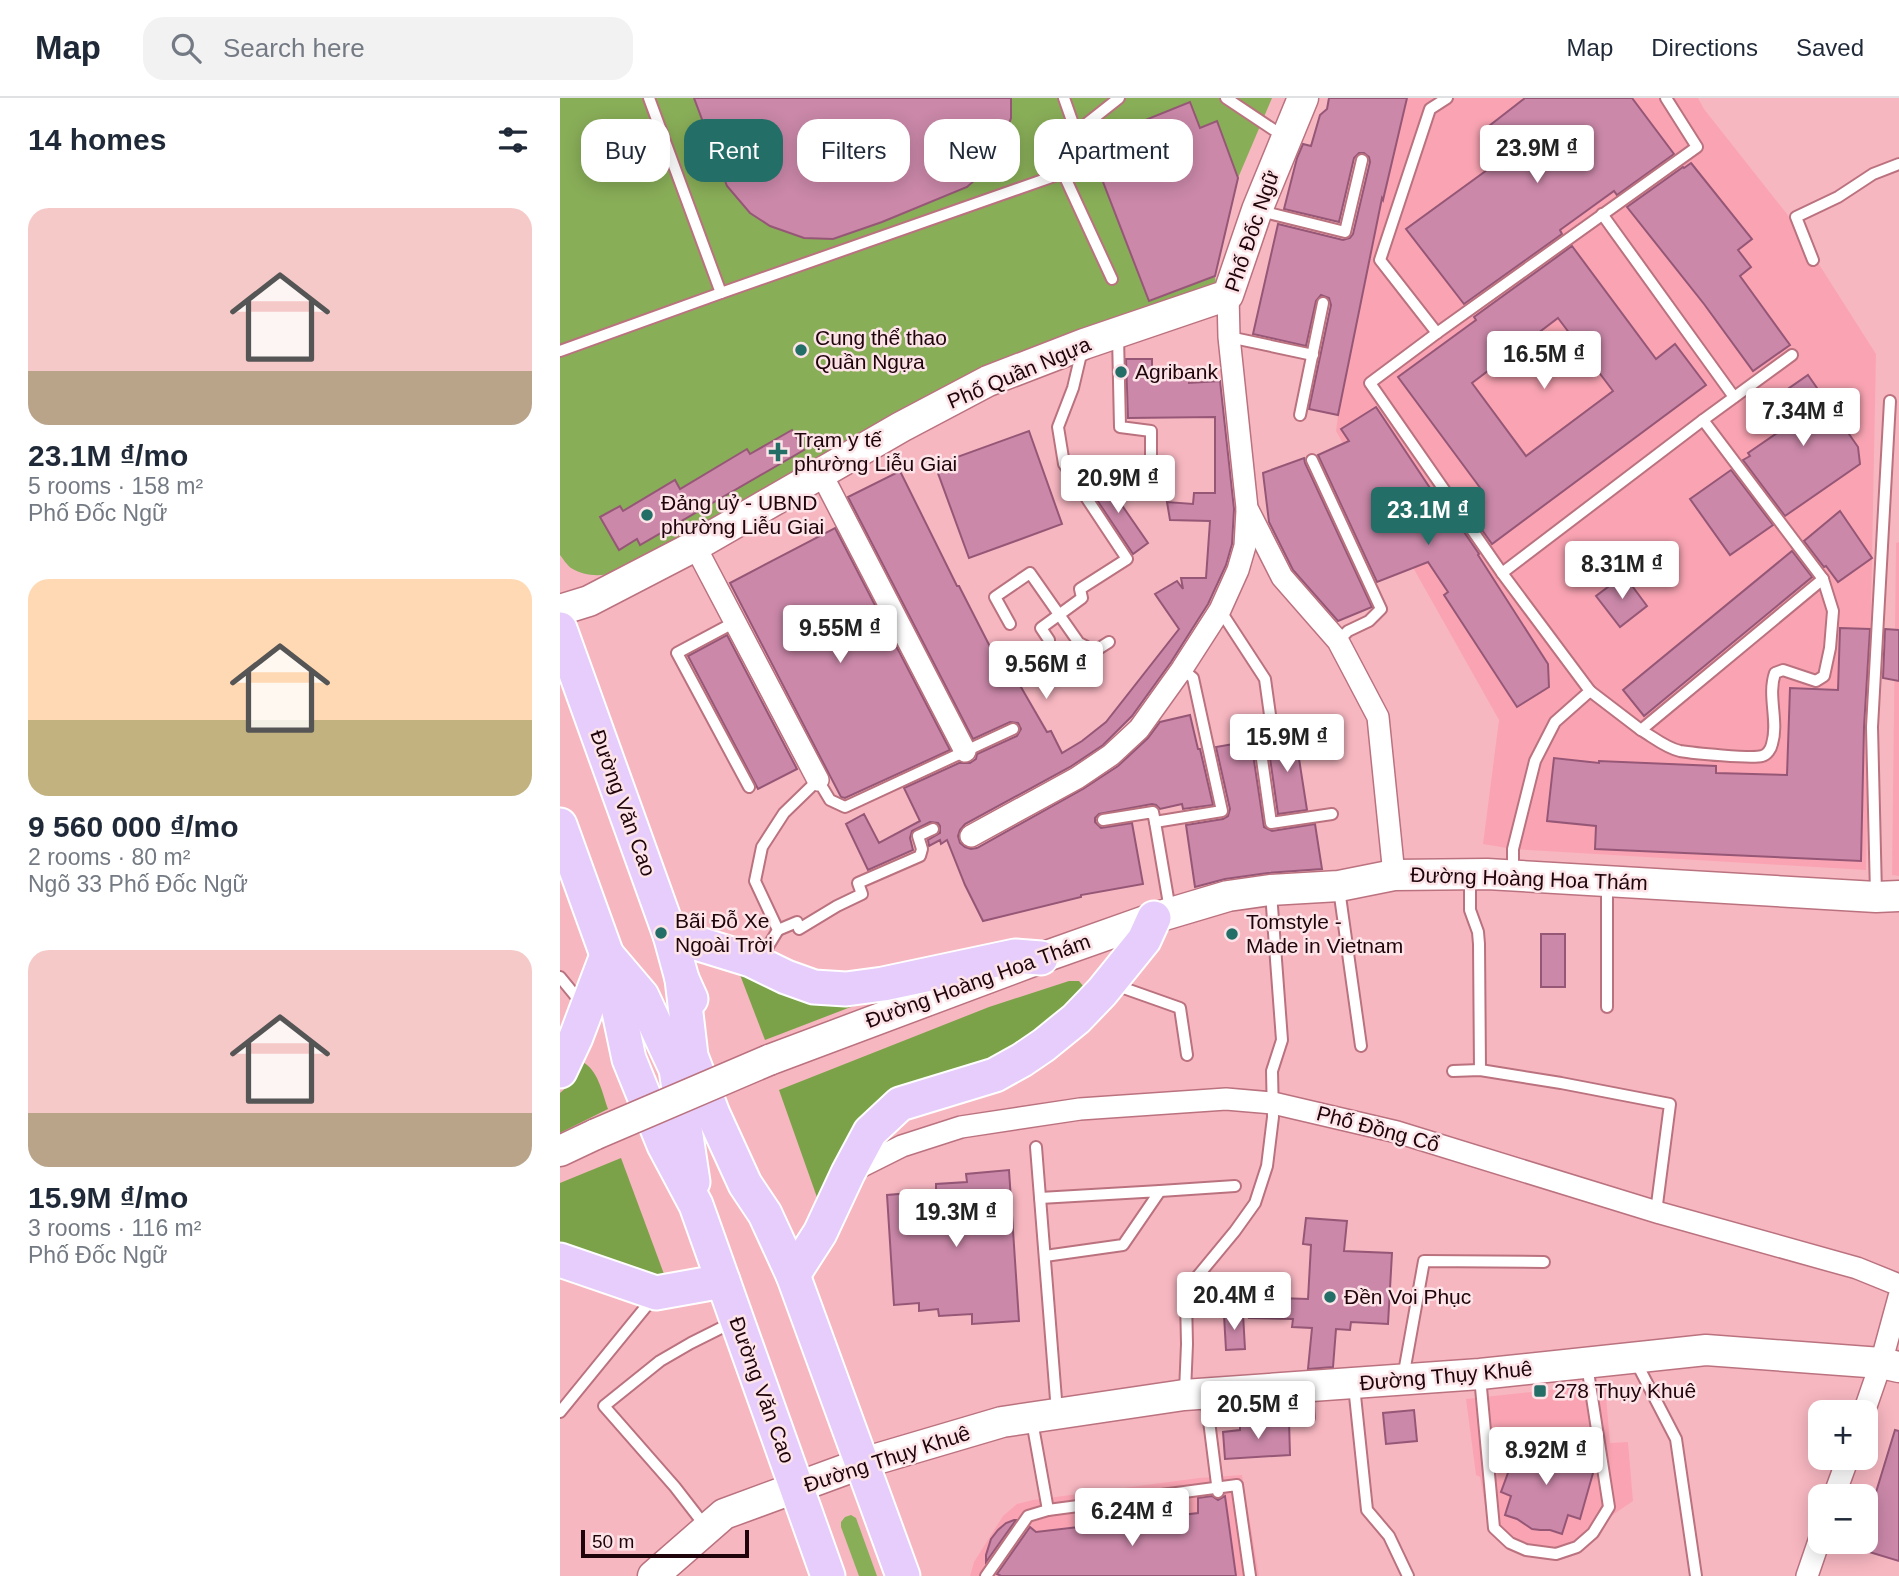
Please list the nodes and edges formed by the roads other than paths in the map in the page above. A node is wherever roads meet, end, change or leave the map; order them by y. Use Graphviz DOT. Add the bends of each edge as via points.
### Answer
graph roads {
  1 [pos="649,98"];
  2 [pos="1064,98"];
  3 [pos="1119,98"];
  4 [pos="1226,98"];
  5 [pos="1303,98"];
  6 [pos="1447,98"];
  7 [pos="1667,98"];
  8 [pos="1071,119"];
  9 [pos="1092,119"];
  10 [pos="1285,138"];
  11 [pos="1362,160"];
  12 [pos="1899,164"];
  13 [pos="1037,182"];
  14 [pos="1067,182"];
  15 [pos="1257,210"];
  16 [pos="1602,214"];
  17 [pos="1813,260"];
  18 [pos="1112,279"];
  19 [pos="721,293"];
  20 [pos="1228,295"];
  21 [pos="1324,303"];
  22 [pos="1118,332"];
  23 [pos="1437,333"];
  24 [pos="1229,337"];
  25 [pos="1084,344"];
  26 [pos="560,351"];
  27 [pos="1313,355"];
  28 [pos="1792,355"];
  29 [pos="1734,397"];
  30 [pos="1890,401"];
  31 [pos="1300,415"];
  32 [pos="1703,419"];
  33 [pos="1311,460"];
  34 [pos="821,473"];
  35 [pos="1163,488"];
  36 [pos="1247,508"];
  37 [pos="695,546"];
  38 [pos="1502,573"];
  39 [pos="1823,579"];
  40 [pos="560,610"];
  41 [pos="1220,610"];
  42 [pos="1059,614"];
  43 [pos="735,622"];
  44 [pos="1010,624"];
  45 [pos="560,629"];
  46 [pos="1049,640"];
  47 [pos="1338,641"];
  48 [pos="1109,642"];
  49 [pos="1182,669"];
  50 [pos="1590,691"];
  51 [pos="1013,729"];
  52 [pos="1641,730"];
  53 [pos="965,751"];
  54 [pos="818,780"];
  55 [pos="749,788"];
  56 [pos="1332,814"];
  57 [pos="1103,820"];
  58 [pos="1155,822"];
  59 [pos="560,825"];
  60 [pos="933,829"];
  61 [pos="971,836"];
  62 [pos="1470,874"];
  63 [pos="1394,875"];
  64 [pos="1513,875"];
  65 [pos="1607,880"];
  66 [pos="1339,886"];
  67 [pos="1270,890"];
  68 [pos="1888,896"];
  69 [pos="1162,915"];
  70 [pos="778,930"];
  71 [pos="670,935"];
  72 [pos="607,954"];
  73 [pos="1041,958"];
  74 [pos="768,968"];
  75 [pos="560,977"];
  76 [pos="1109,983"];
  77 [pos="1607,1007"];
  78 [pos="577,1027"];
  79 [pos="1361,1046"];
  80 [pos="1187,1055"];
  81 [pos="1480,1070"];
  82 [pos="560,1071"];
  83 [pos="1453,1071"];
  84 [pos="1273,1103"];
  85 [pos="1036,1147"];
  86 [pos="560,1151"];
  87 [pos="848,1173"];
  88 [pos="1235,1186"];
  89 [pos="1160,1191"];
  90 [pos="1040,1198"];
  91 [pos="1656,1212"];
  92 [pos="1045,1256"];
  93 [pos="560,1260"];
  94 [pos="1544,1262"];
  95 [pos="793,1275"];
  96 [pos="723,1281"];
  97 [pos="1899,1285"];
  98 [pos="656,1293"];
  99 [pos="1899,1297"];
  100 [pos="737,1321"];
  101 [pos="1634,1358"];
  102 [pos="1587,1364"];
  103 [pos="1890,1365"];
  104 [pos="1480,1374"];
  105 [pos="1402,1380"];
  106 [pos="1354,1384"];
  107 [pos="1306,1387"];
  108 [pos="1195,1394"];
  109 [pos="1871,1400"];
  110 [pos="560,1412"];
  111 [pos="1044,1416"];
  112 [pos="1309,1418"];
  113 [pos="863,1463"];
  114 [pos="797,1488"];
  115 [pos="1218,1491"];
  116 [pos="1048,1510"];
  117 [pos="707,1529"];
  118 [pos="1815,1554"];
  119 [pos="653,1576"];
  120 [pos="828,1576"];
  121 [pos="903,1576"];
  122 [pos="986,1576"];
  123 [pos="1251,1576"];
  124 [pos="1408,1576"];
  125 [pos="1696,1576"];
  126 [pos="1807,1576"];
  1 -- 19 [label="lane"];
  2 -- 8 [label="lane"];
  3 -- 9 [label="lane"];
  4 -- 10 [label="lane"];
  5 -- 10 [label="main road, Phố Đốc Ngữ"];
  6 -- 23 [label="lane" via="1430,109 1380,260"];
  7 -- 16 [label="lane" via="1697,146"];
  10 -- 15 [label="main road, Phố Đốc Ngữ"];
  11 -- 15 [label="lane" via="1345,232"];
  12 -- 17 [label="lane" via="1796,217"];
  13 -- 19 [label="lane"];
  14 -- 18 [label="lane"];
  15 -- 20 [label="main road, Phố Đốc Ngữ"];
  16 -- 23 [label="lane"];
  16 -- 29 [label="lane"];
  19 -- 26 [label="lane"];
  20 -- 22 [label="main road, Phố Quần Ngựa"];
  20 -- 24 [label="street, Phố Đốc Ngữ"];
  21 -- 27 [label="lane"];
  22 -- 25 [label="main road, Phố Quần Ngựa"];
  22 -- 35 [label="lane" via="1120,427 1151,431 1151,489"];
  23 -- 38 [label="lane" via="1370,383"];
  24 -- 27 [label="lane"];
  24 -- 36 [label="street, Phố Đốc Ngữ"];
  25 -- 34 [label="main road, Phố Quần Ngựa" via="988,382"];
  25 -- 42 [label="lane" via="1058,427 1064,464 1127,559 1080,589 1082,598"];
  27 -- 31 [label="lane"];
  28 -- 29 [label="lane"];
  29 -- 32 [label="lane"];
  30 -- 68 [label="lane" via="1872,727"];
  32 -- 38 [label="lane"];
  32 -- 39 [label="lane"];
  33 -- 47 [label="lane" via="1381,609"];
  34 -- 37 [label="main road, Phố Quần Ngựa"];
  34 -- 53 [label="street"];
  36 -- 41 [label="street" via="1245,546"];
  36 -- 47 [label="street, Phố Đốc Ngữ" via="1282,577"];
  37 -- 40 [label="main road, Phố Quần Ngựa" via="589,601"];
  37 -- 43 [label="street"];
  38 -- 50 [label="lane"];
  39 -- 52 [label="lane"];
  39 -- 52 [label="lane" via="1833,611 1824,676 1816,681 1783,670 1775,673 1772,744 1763,756 1679,751"];
  41 -- 49 [label="street"];
  41 -- 56 [label="lane" via="1265,679 1271,722 1257,724 1271,823"];
  42 -- 44 [label="lane" via="1030,573 995,597"];
  42 -- 46 [label="lane" via="1041,628"];
  42 -- 48 [label="lane" via="1090,654"];
  43 -- 54 [label="street"];
  43 -- 55 [label="lane" via="677,653"];
  45 -- 71 [label="main road, Đường Văn Cao"];
  47 -- 63 [label="street, Phố Đốc Ngữ" via="1378,717"];
  49 -- 58 [label="lane" via="1194,678 1222,811"];
  49 -- 61 [label="street" via="1139,729 1111,755"];
  50 -- 52 [label="lane"];
  50 -- 64 [label="lane" via="1555,722 1535,761 1513,849"];
  51 -- 53 [label="lane"];
  53 -- 54 [label="lane" via="845,807 830,800"];
  54 -- 70 [label="lane" via="784,813 762,847 755,881"];
  57 -- 58 [label="lane" via="1153,812"];
  58 -- 69 [label="lane"];
  59 -- 72 [label="main road, Đường Văn Cao"];
  60 -- 70 [label="lane" via="918,836 920,856 858,883 862,894 799,929 797,922"];
  62 -- 63 [label="main road, Đường Hoàng Hoa Thám"];
  62 -- 64 [label="main road, Đường Hoàng Hoa Thám"];
  62 -- 81 [label="lane" via="1470,910 1479,944"];
  63 -- 66 [label="main road, Đường Hoàng Hoa Thám"];
  64 -- 65 [label="main road, Đường Hoàng Hoa Thám"];
  65 -- 68 [label="main road, Đường Hoàng Hoa Thám"];
  65 -- 77 [label="lane"];
  66 -- 67 [label="main road, Đường Hoàng Hoa Thám"];
  66 -- 79 [label="lane"];
  67 -- 69 [label="main road, Đường Hoàng Hoa Thám" via="1228,896"];
  67 -- 84 [label="lane" via="1282,1040 1272,1071"];
  69 -- 73 [label="main road, Đường Hoàng Hoa Thám"];
  69 -- 76 [label="main road"];
  70 -- 74 [label="lane" via="767,948"];
  71 -- 74 [label="main road"];
  71 -- 95 [label="main road, Đường Văn Cao" via="681,979 710,1041 746,1141 765,1214"];
  72 -- 78 [label="main road"];
  72 -- 96 [label="main road, Đường Văn Cao" via="629,1059 664,1144 696,1205"];
  73 -- 74 [label="main road" via="1015,956 846,989 814,986"];
  73 -- 86 [label="main road, Đường Hoàng Hoa Thám, bridge" via="769,1060"];
  75 -- 78 [label="lane"];
  76 -- 80 [label="lane" via="1180,1008"];
  76 -- 87 [label="main road" via="1076,1019 1023,1060 995,1075 900,1104 870,1132"];
  78 -- 82 [label="main road"];
  81 -- 83 [label="lane"];
  81 -- 91 [label="lane" via="1670,1104"];
  84 -- 87 [label="street, Phố Đồng Cổ" via="1226,1099 1080,1109 961,1126 902,1146"];
  84 -- 91 [label="street, Phố Đồng Cổ" via="1397,1132"];
  84 -- 108 [label="lane" via="1267,1166 1255,1203 1192,1283 1186,1299"];
  85 -- 90 [label="lane"];
  87 -- 95 [label="main road" via="820,1233"];
  88 -- 89 [label="lane"];
  89 -- 90 [label="lane"];
  89 -- 92 [label="lane" via="1123,1245"];
  90 -- 92 [label="lane"];
  91 -- 97 [label="street, Phố Đồng Cổ" via="1857,1268"];
  92 -- 111 [label="lane"];
  93 -- 98 [label="main road"];
  94 -- 105 [label="lane" via="1424,1261"];
  95 -- 113 [label="main road, Đường Văn Cao"];
  96 -- 98 [label="main road"];
  96 -- 100 [label="main road, Đường Văn Cao"];
  98 -- 110 [label="lane"];
  99 -- 103 [label="street"];
  100 -- 114 [label="main road, Đường Văn Cao"];
  100 -- 117 [label="lane" via="660,1361 604,1406"];
  101 -- 102 [label="main road, Đường Thụy Khuê"];
  101 -- 103 [label="main road, Đường Thụy Khuê" via="1706,1350"];
  101 -- 125 [label="lane" via="1676,1439"];
  102 -- 104 [label="main road, Đường Thụy Khuê"];
  102 -- 104 [label="lane" via="1609,1507 1577,1547 1556,1555 1518,1547 1494,1528"];
  103 -- 109 [label="street"];
  104 -- 105 [label="main road, Đường Thụy Khuê"];
  105 -- 106 [label="main road, Đường Thụy Khuê"];
  106 -- 107 [label="main road, Đường Thụy Khuê"];
  106 -- 124 [label="lane" via="1367,1510 1389,1536"];
  107 -- 108 [label="main road, Đường Thụy Khuê"];
  107 -- 112 [label="lane"];
  108 -- 111 [label="main road, Đường Thụy Khuê"];
  108 -- 115 [label="lane"];
  111 -- 113 [label="main road, Đường Thụy Khuê" via="1002,1422"];
  111 -- 116 [label="lane"];
  113 -- 114 [label="main road, Đường Thụy Khuê"];
  113 -- 121 [label="main road, Đường Văn Cao"];
  114 -- 117 [label="main road, Đường Thụy Khuê" via="724,1514"];
  114 -- 120 [label="main road, Đường Văn Cao"];
  115 -- 116 [label="lane"];
  115 -- 123 [label="lane" via="1237,1485"];
  116 -- 122 [label="lane" via="1028,1516"];
  117 -- 119 [label="main road, Đường Thụy Khuê"];
  118 -- 126 [label="street"];
}
